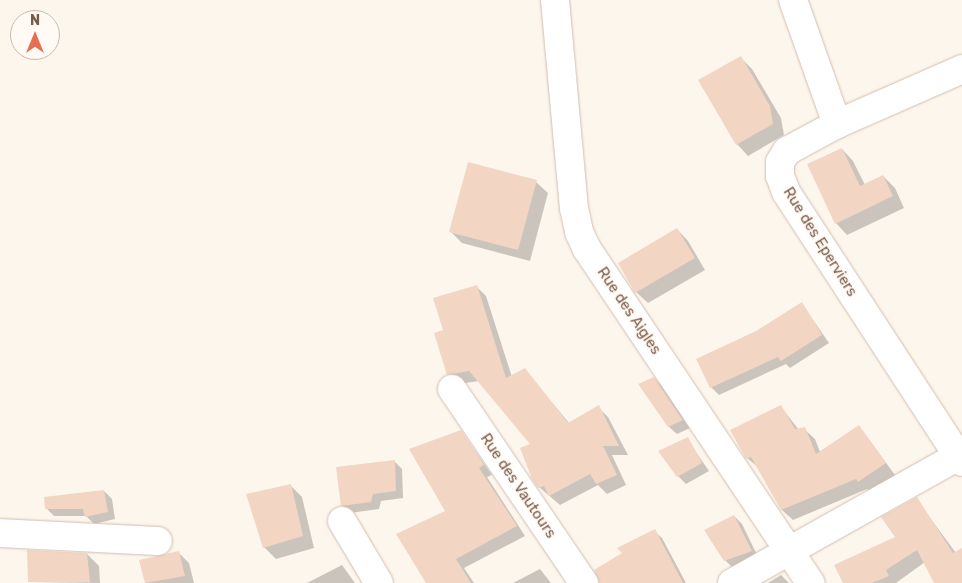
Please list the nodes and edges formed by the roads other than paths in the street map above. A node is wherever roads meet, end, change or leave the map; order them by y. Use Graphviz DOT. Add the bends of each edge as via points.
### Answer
graph roads {
  1 [pos="555,0"];
  2 [pos="793,0"];
  3 [pos="962,69"];
  4 [pos="837,124"];
  5 [pos="452,389"];
  6 [pos="960,459"];
  7 [pos="342,521"];
  8 [pos="0,533"];
  9 [pos="158,541"];
  10 [pos="790,551"];
  11 [pos="379,583"];
  12 [pos="584,583"];
  13 [pos="732,583"];
  14 [pos="811,583"];
  1 -- 10 [label="street, Rue des Aigles" via="574,208 579,232 587,249"];
  2 -- 4 [label="street"];
  3 -- 4 [label="street, Rue des Eperviers"];
  4 -- 6 [label="street, Rue des Eperviers" via="787,151 780,162 780,176 786,192"];
  5 -- 12 [label="street, Rue des Vautours"];
  6 -- 10 [label="street"];
  7 -- 11 [label="street"];
  8 -- 9 [label="street"];
  10 -- 13 [label="street"];
  10 -- 14 [label="street, Rue des Aigles"];
}
